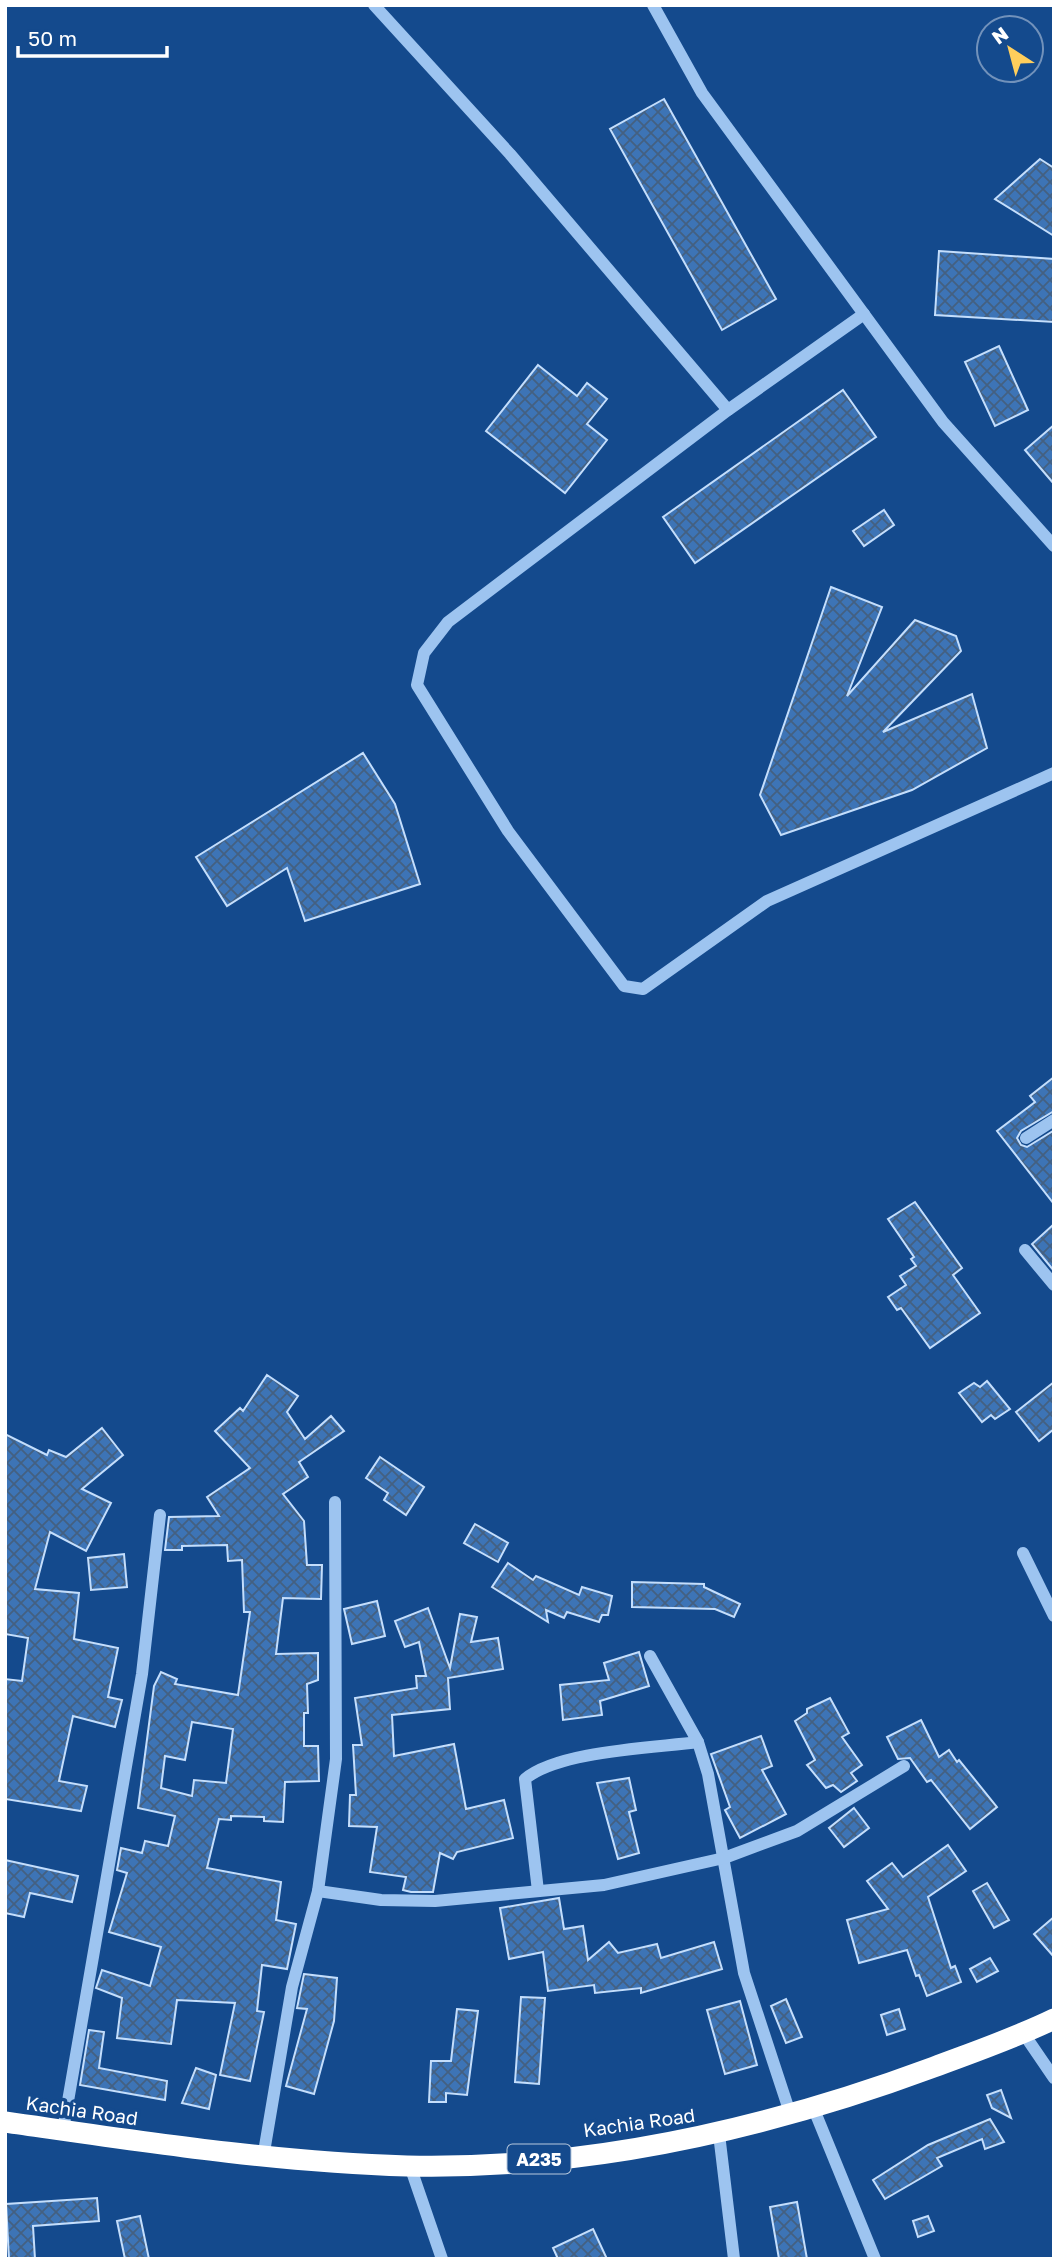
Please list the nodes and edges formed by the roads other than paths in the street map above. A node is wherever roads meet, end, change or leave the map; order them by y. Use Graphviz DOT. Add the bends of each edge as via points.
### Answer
graph roads {
  1 [pos="374,5"];
  2 [pos="653,5"];
  3 [pos="864,314"];
  4 [pos="728,410"];
  5 [pos="1054,546"];
  6 [pos="1054,773"];
  7 [pos="1054,1120"];
  8 [pos="1026,1138"];
  9 [pos="1025,1250"];
  10 [pos="1054,1285"];
  11 [pos="335,1502"];
  12 [pos="160,1515"];
  13 [pos="1023,1553"];
  14 [pos="1054,1616"];
  15 [pos="650,1656"];
  16 [pos="698,1742"];
  17 [pos="904,1766"];
  18 [pos="724,1858"];
  19 [pos="318,1891"];
  20 [pos="538,1891"];
  21 [pos="1054,2019"];
  22 [pos="1024,2034"];
  23 [pos="1054,2078"];
  24 [pos="813,2107"];
  25 [pos="790,2113"];
  26 [pos="5,2122"];
  27 [pos="63,2130"];
  28 [pos="719,2134"];
  29 [pos="263,2158"];
  30 [pos="410,2166"];
  31 [pos="442,2259"];
  32 [pos="734,2259"];
  33 [pos="875,2259"];
  1 -- 4 [label="street" via="510,154"];
  2 -- 3 [label="street" via="702,93"];
  3 -- 4 [label="street"];
  3 -- 5 [label="street" via="943,422"];
  4 -- 6 [label="street" via="448,622 424,653 416,685 508,831 624,986 643,989 768,901"];
  7 -- 8 [label="street"];
  9 -- 10 [label="street"];
  11 -- 19 [label="street" via="336,1759"];
  12 -- 27 [label="street" via="142,1674"];
  13 -- 14 [label="street"];
  15 -- 16 [label="street"];
  16 -- 18 [label="street" via="718,1814"];
  16 -- 20 [label="street" via="563,1760 538,1768 525,1779"];
  17 -- 18 [label="street" via="797,1831"];
  18 -- 20 [label="street" via="604,1885"];
  18 -- 25 [label="street" via="744,1973"];
  19 -- 20 [label="street" via="381,1900 435,1901"];
  19 -- 29 [label="street" via="292,1987"];
  21 -- 22 [label="highway, Kachia Road / A235"];
  22 -- 23 [label="street"];
  22 -- 24 [label="highway, Kachia Road / A235"];
  24 -- 25 [label="highway, Kachia Road / A235"];
  24 -- 33 [label="street"];
  25 -- 28 [label="highway, Kachia Road / A235"];
  26 -- 27 [label="highway, Kachia Road / A235"];
  27 -- 29 [label="highway, Kachia Road / A235"];
  28 -- 30 [label="highway, Kachia Road / A235" via="560,2157"];
  28 -- 32 [label="street"];
  29 -- 30 [label="highway, Kachia Road / A235"];
  30 -- 31 [label="street"];
}
